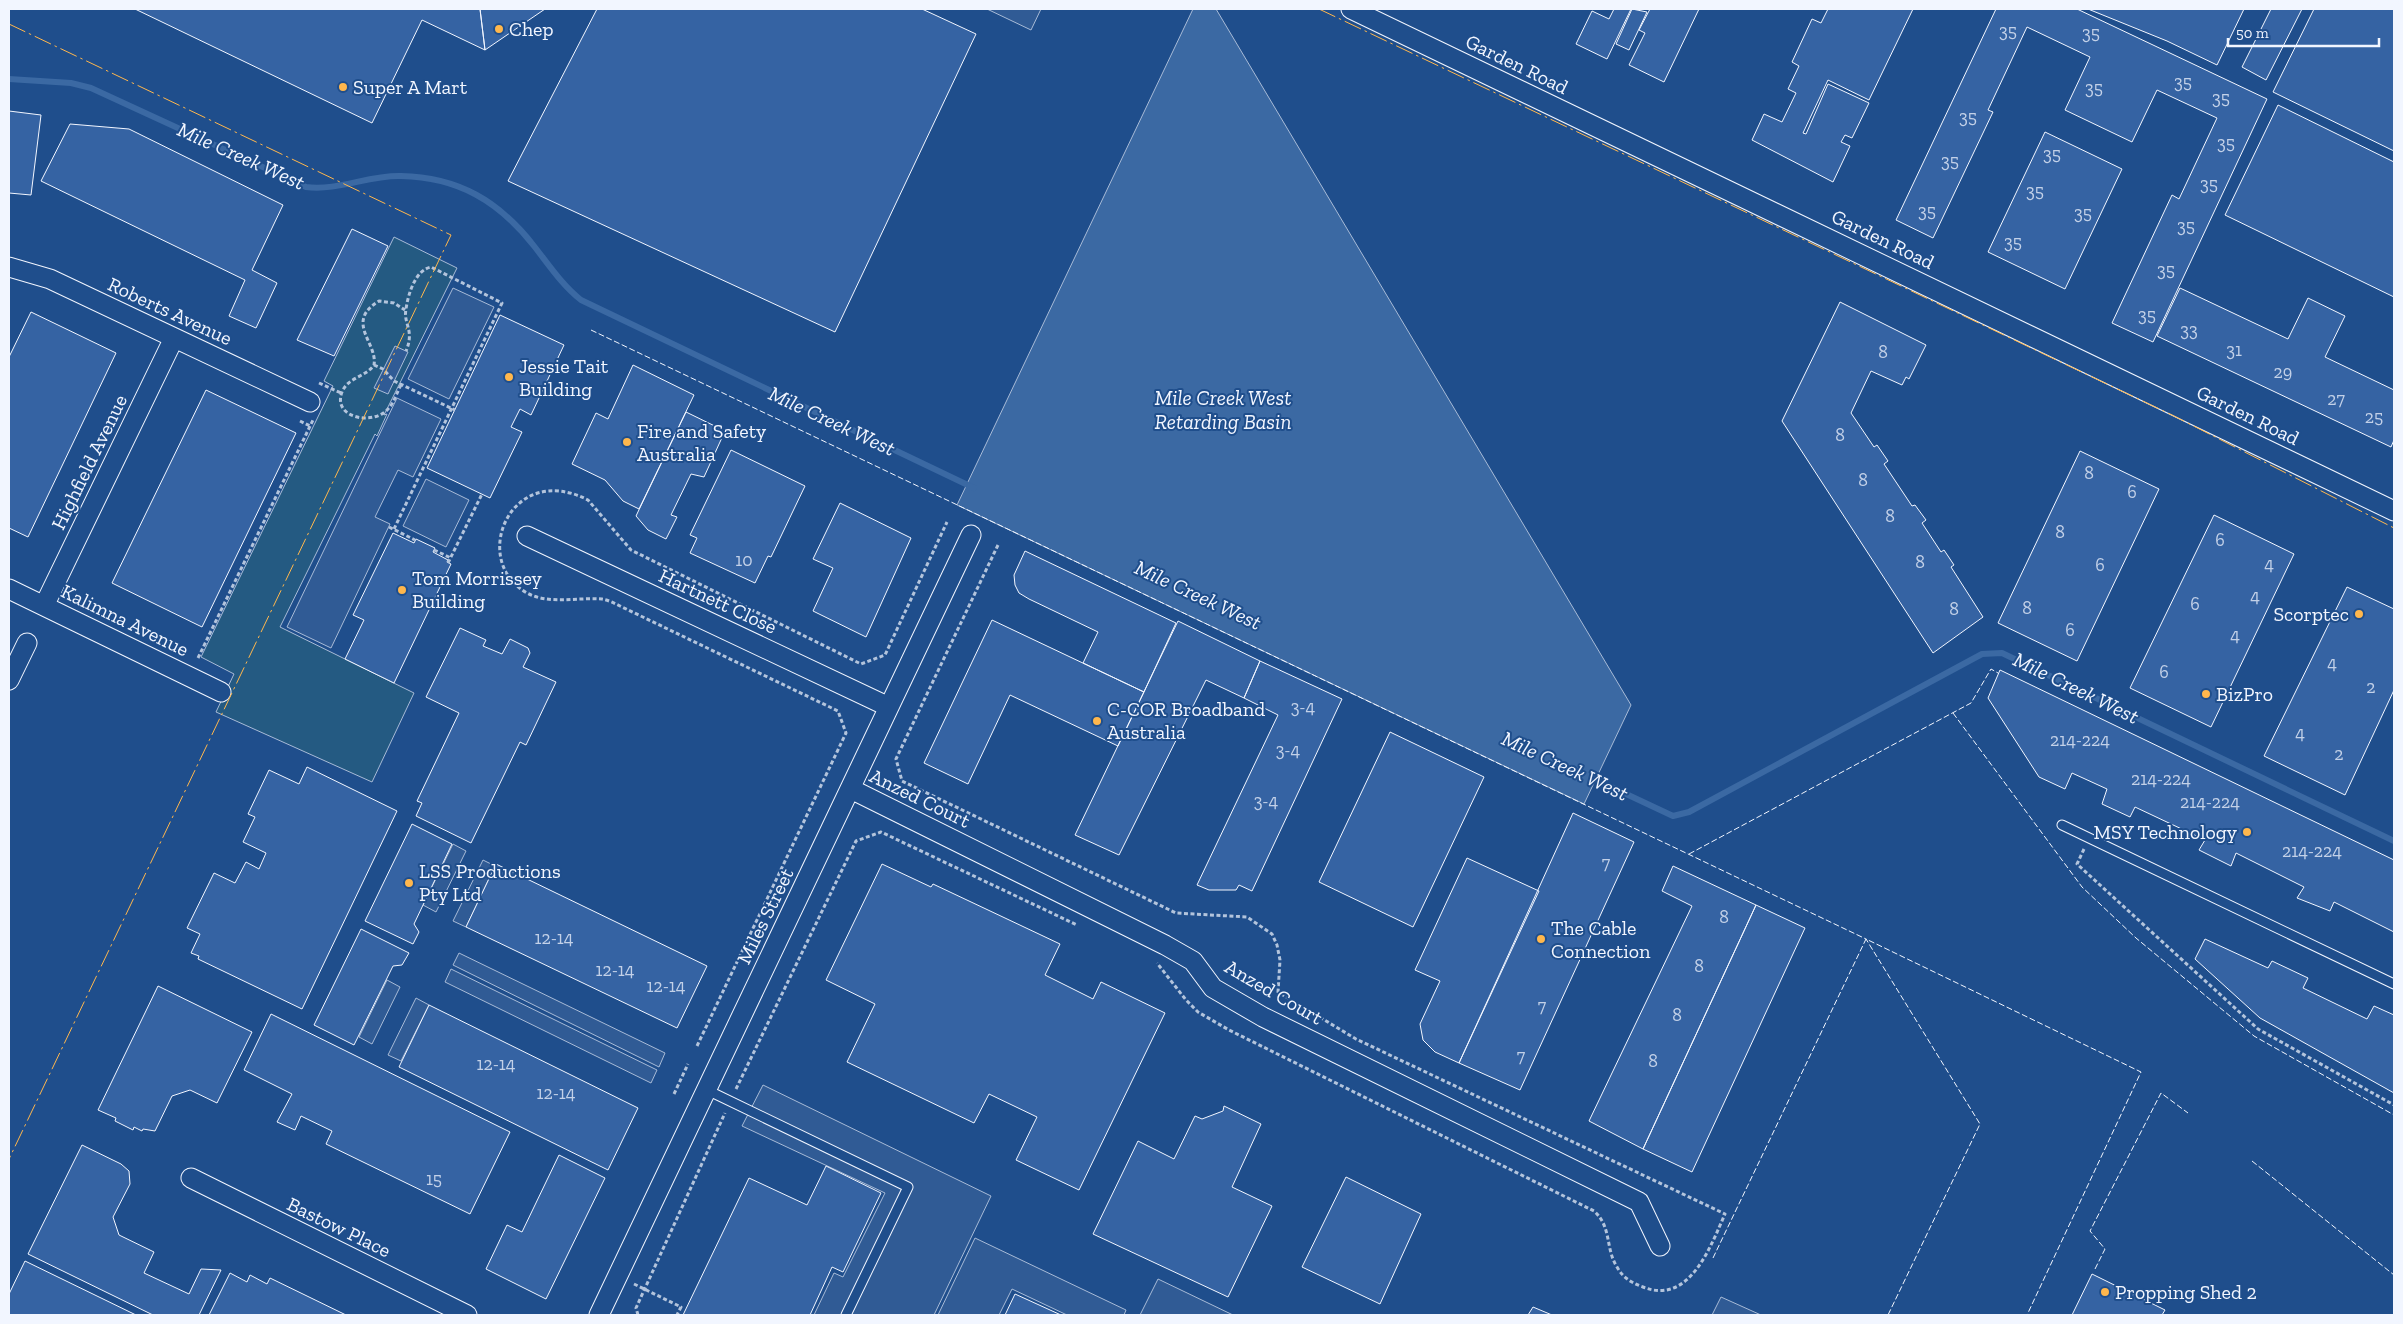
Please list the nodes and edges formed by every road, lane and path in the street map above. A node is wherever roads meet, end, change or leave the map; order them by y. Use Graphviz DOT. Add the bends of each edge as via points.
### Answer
graph roads {
  1 [pos="1351,9"];
  2 [pos="9,267"];
  3 [pos="405,310"];
  4 [pos="174,338"];
  5 [pos="406,351"];
  6 [pos="374,365"];
  7 [pos="319,383"];
  8 [pos="401,385"];
  9 [pos="329,388"];
  10 [pos="341,393"];
  11 [pos="316,405"];
  12 [pos="453,410"];
  13 [pos="300,421"];
  14 [pos="310,426"];
  15 [pos="482,494"];
  16 [pos="2394,511"];
  17 [pos="389,527"];
  18 [pos="394,529"];
  19 [pos="970,535"];
  20 [pos="527,536"];
  21 [pos="415,540"];
  22 [pos="998,546"];
  23 [pos="434,550"];
  24 [pos="451,558"];
  25 [pos="448,563"];
  26 [pos="9,589"];
  27 [pos="44,606"];
  28 [pos="27,643"];
  29 [pos="198,658"];
  30 [pos="9,680"];
  31 [pos="221,692"];
  32 [pos="889,707"];
  33 [pos="843,742"];
  34 [pos="851,789"];
  35 [pos="2062,825"];
  36 [pos="2089,837"];
  37 [pos="1085,929"];
  38 [pos="1156,963"];
  39 [pos="2394,984"];
  40 [pos="697,1046"];
  41 [pos="688,1064"];
  42 [pos="707,1090"];
  43 [pos="674,1094"];
  44 [pos="731,1101"];
  45 [pos="2394,1105"];
  46 [pos="191,1178"];
  47 [pos="1660,1246"];
  48 [pos="618,1276"];
  49 [pos="644,1289"];
  50 [pos="467,1315"];
  51 [pos="599,1315"];
  52 [pos="638,1315"];
  53 [pos="677,1315"];
  54 [pos="846,1315"];
  1 -- 16 [label="street, Garden Road"];
  2 -- 4 [label="street, Roberts Avenue" via="50,279"];
  3 -- 5 [label="path" via="411,333"];
  3 -- 6 [label="path" via="394,303 379,301 367,311 363,330 374,354"];
  3 -- 12 [label="path" via="415,280 426,268 502,303"];
  4 -- 11 [label="street, Roberts Avenue"];
  4 -- 27 [label="street, Highfield Avenue"];
  6 -- 8 [label="path" via="384,369"];
  6 -- 10 [label="path" via="351,381"];
  7 -- 9 [label="path"];
  8 -- 10 [label="path" via="388,410 369,419 350,415 341,401"];
  8 -- 12 [label="path"];
  9 -- 10 [label="path"];
  9 -- 11 [label="path"];
  11 -- 14 [label="path"];
  12 -- 18 [label="path"];
  13 -- 14 [label="path"];
  14 -- 29 [label="path"];
  15 -- 24 [label="path"];
  17 -- 18 [label="path"];
  18 -- 21 [label="path"];
  19 -- 32 [label="street, Miles Street"];
  20 -- 32 [label="street, Hartnett Close"];
  22 -- 38 [label="path" via="896,759 902,781 1176,913 1247,917 1261,925 1272,934 1277,945 1280,960 1278,992 1356,1039 1725,1214 1706,1257 1696,1272 1678,1286 1648,1290 1634,1284 1616,1266 1607,1228 1594,1211 1229,1030 1198,1012"];
  23 -- 24 [label="path"];
  24 -- 25 [label="path"];
  26 -- 27 [label="street, Kalimna Avenue"];
  27 -- 31 [label="street, Kalimna Avenue"];
  28 -- 30 [label="street"];
  32 -- 34 [label="street, Miles Street"];
  33 -- 40 [label="path"];
  34 -- 42 [label="street, Miles Street"];
  34 -- 47 [label="street, Anzed Court" via="1166,945 1193,960 1213,988 1263,1017 1639,1202"];
  35 -- 36 [label="lane"];
  36 -- 39 [label="lane"];
  36 -- 45 [label="path" via="2077,864 2258,1028"];
  37 -- 44 [label="path" via="881,832 856,841"];
  41 -- 43 [label="path"];
  42 -- 44 [label="lane"];
  42 -- 48 [label="street, Miles Street"];
  44 -- 49 [label="path"];
  44 -- 54 [label="lane" via="908,1187"];
  46 -- 50 [label="street, Bastow Place"];
  48 -- 49 [label="path"];
  48 -- 51 [label="street, Miles Street"];
  49 -- 52 [label="path" via="636,1308"];
  49 -- 53 [label="path" via="681,1307"];
}
